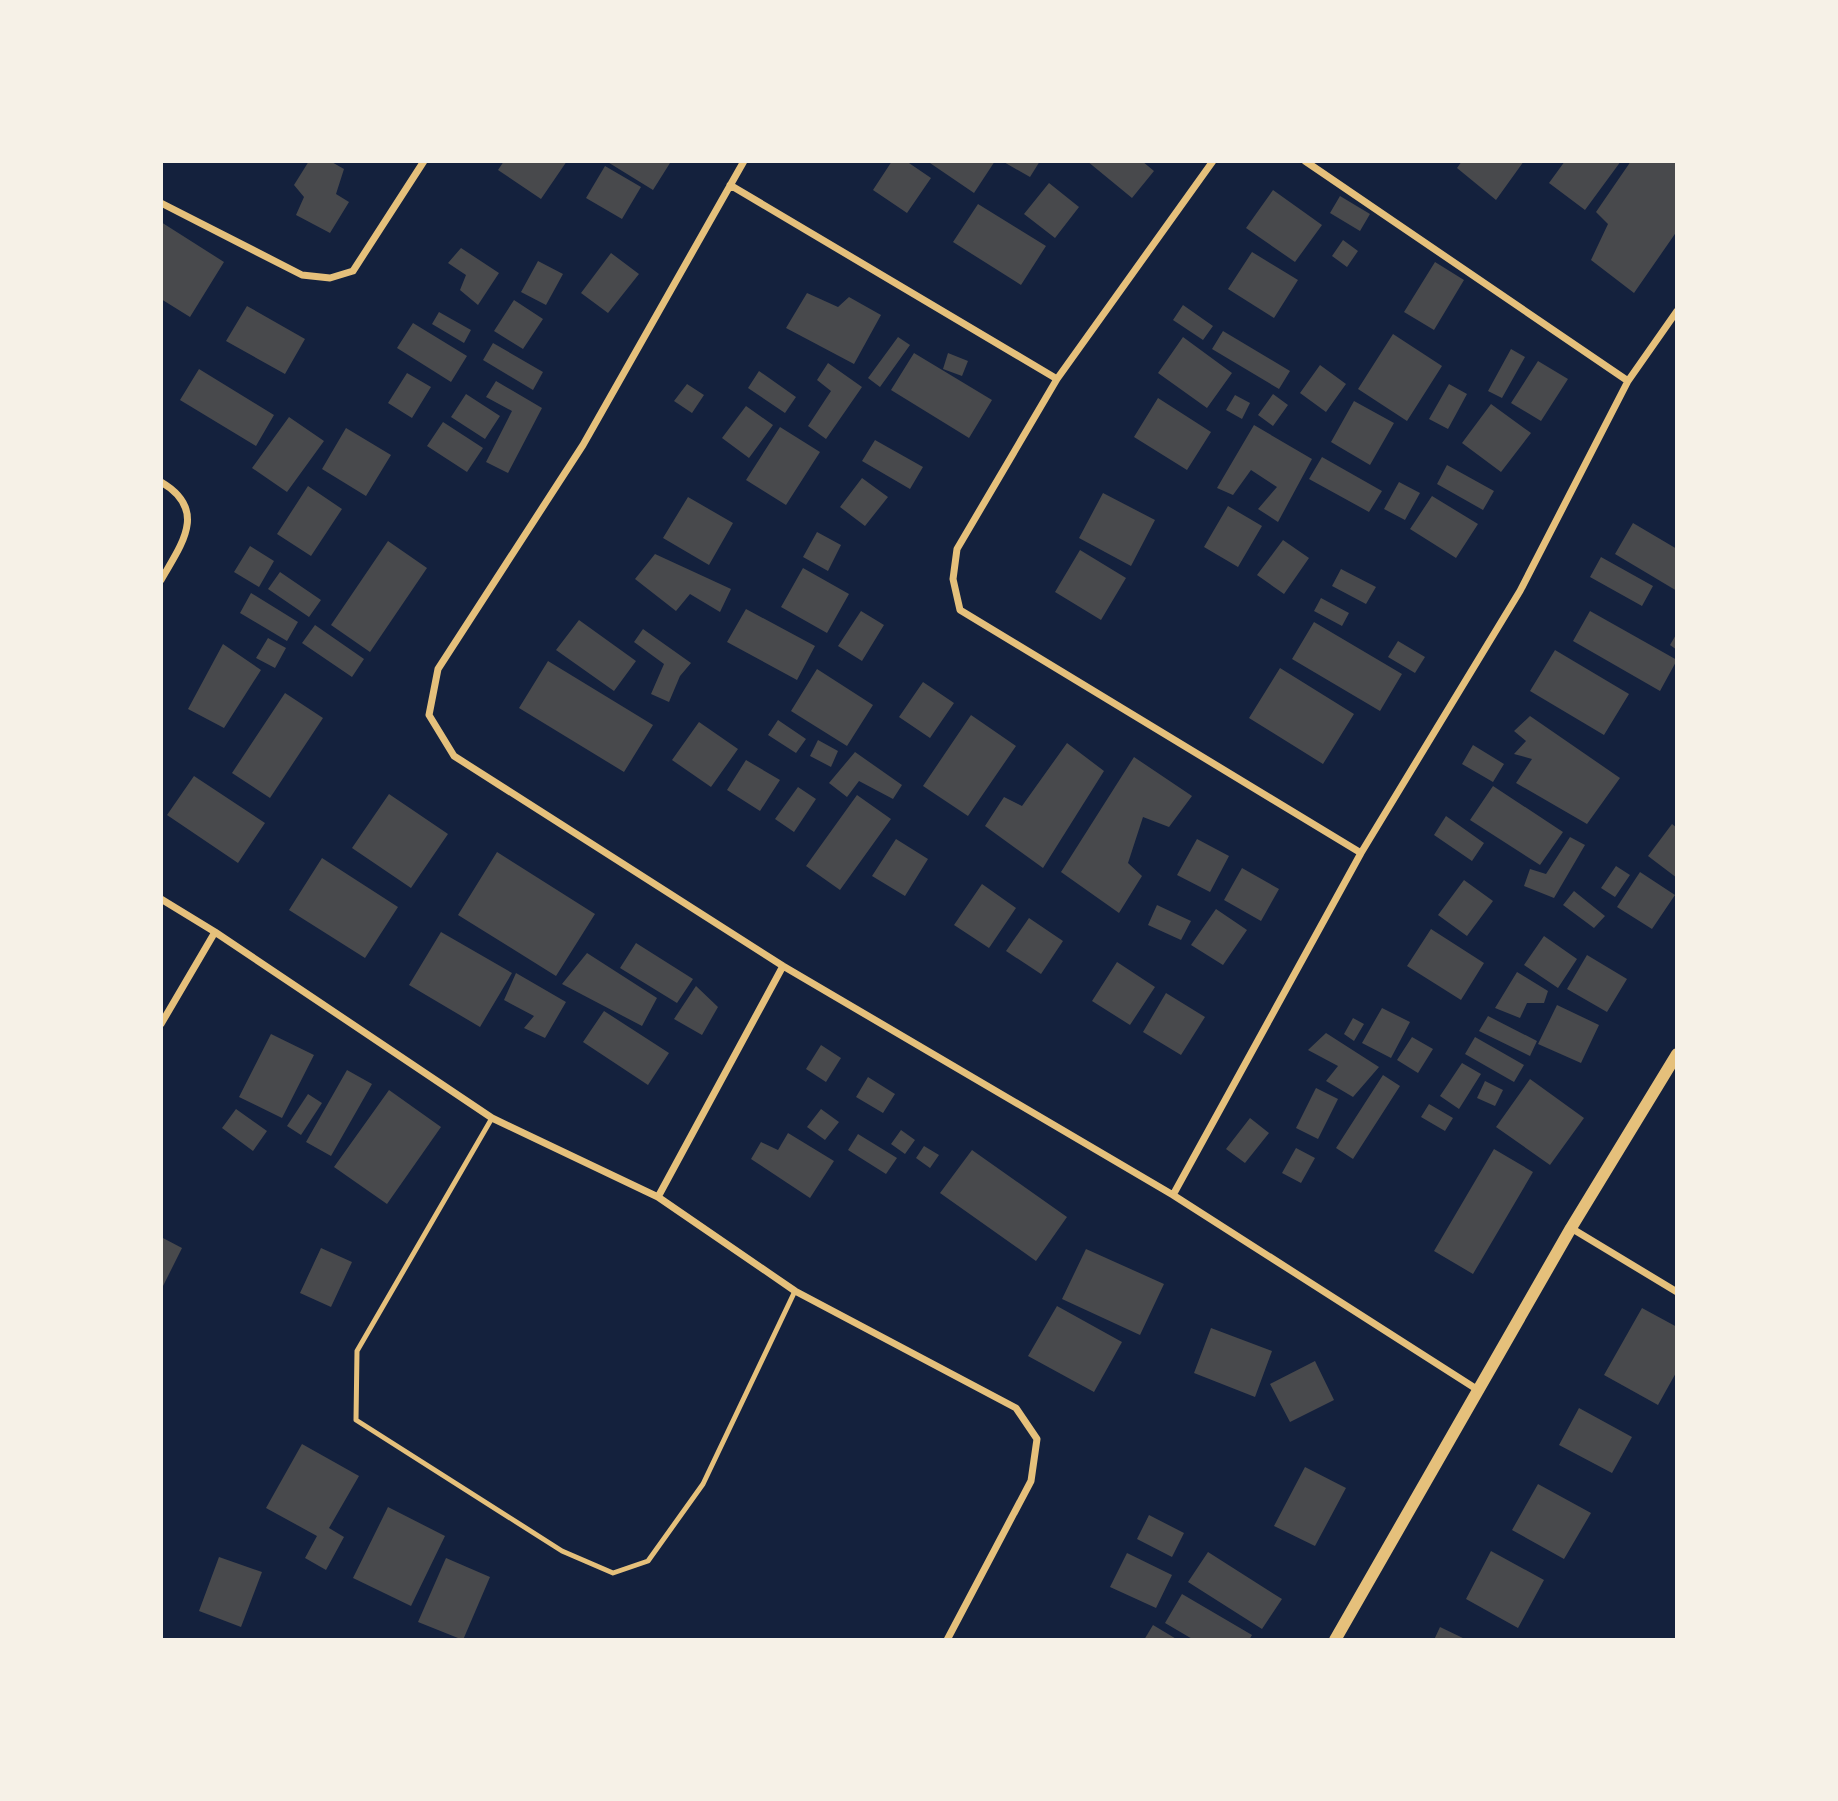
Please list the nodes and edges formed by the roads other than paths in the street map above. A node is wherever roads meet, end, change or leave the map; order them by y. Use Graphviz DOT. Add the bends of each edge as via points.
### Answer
graph roads {
  1 [pos="424,161"];
  2 [pos="744,161"];
  3 [pos="1213,161"];
  4 [pos="1305,161"];
  5 [pos="730,185"];
  6 [pos="161,202"];
  7 [pos="1677,311"];
  8 [pos="1057,379"];
  9 [pos="1628,381"];
  10 [pos="161,482"];
  11 [pos="161,580"];
  12 [pos="1361,853"];
  13 [pos="161,899"];
  14 [pos="215,932"];
  15 [pos="783,967"];
  16 [pos="161,1024"];
  17 [pos="1677,1054"];
  18 [pos="492,1118"];
  19 [pos="1173,1195"];
  20 [pos="658,1197"];
  21 [pos="1571,1228"];
  22 [pos="795,1291"];
  23 [pos="1677,1292"];
  24 [pos="1478,1390"];
  25 [pos="947,1640"];
  26 [pos="1335,1640"];
  1 -- 6 [label="street" via="353,271 330,278 302,275"];
  2 -- 5 [label="street"];
  3 -- 8 [label="street"];
  4 -- 9 [label="street"];
  5 -- 8 [label="street"];
  5 -- 15 [label="street" via="583,445 438,670 429,715 454,756"];
  7 -- 9 [label="street"];
  8 -- 12 [label="street" via="957,550 953,579 960,610"];
  9 -- 12 [label="street" via="1520,591"];
  10 -- 11 [label="street" via="173,489 185,508 188,530"];
  12 -- 19 [label="street"];
  13 -- 14 [label="street"];
  14 -- 16 [label="street"];
  14 -- 18 [label="street"];
  15 -- 19 [label="street"];
  15 -- 20 [label="street"];
  17 -- 21 [label="street"];
  18 -- 20 [label="street"];
  18 -- 22 [label="lane" via="357,1351 356,1420 562,1551 613,1573 648,1562 703,1483"];
  19 -- 24 [label="street"];
  20 -- 22 [label="street"];
  21 -- 23 [label="street"];
  21 -- 24 [label="street"];
  22 -- 25 [label="street" via="1016,1408 1037,1438 1031,1481"];
  24 -- 26 [label="street"];
}
